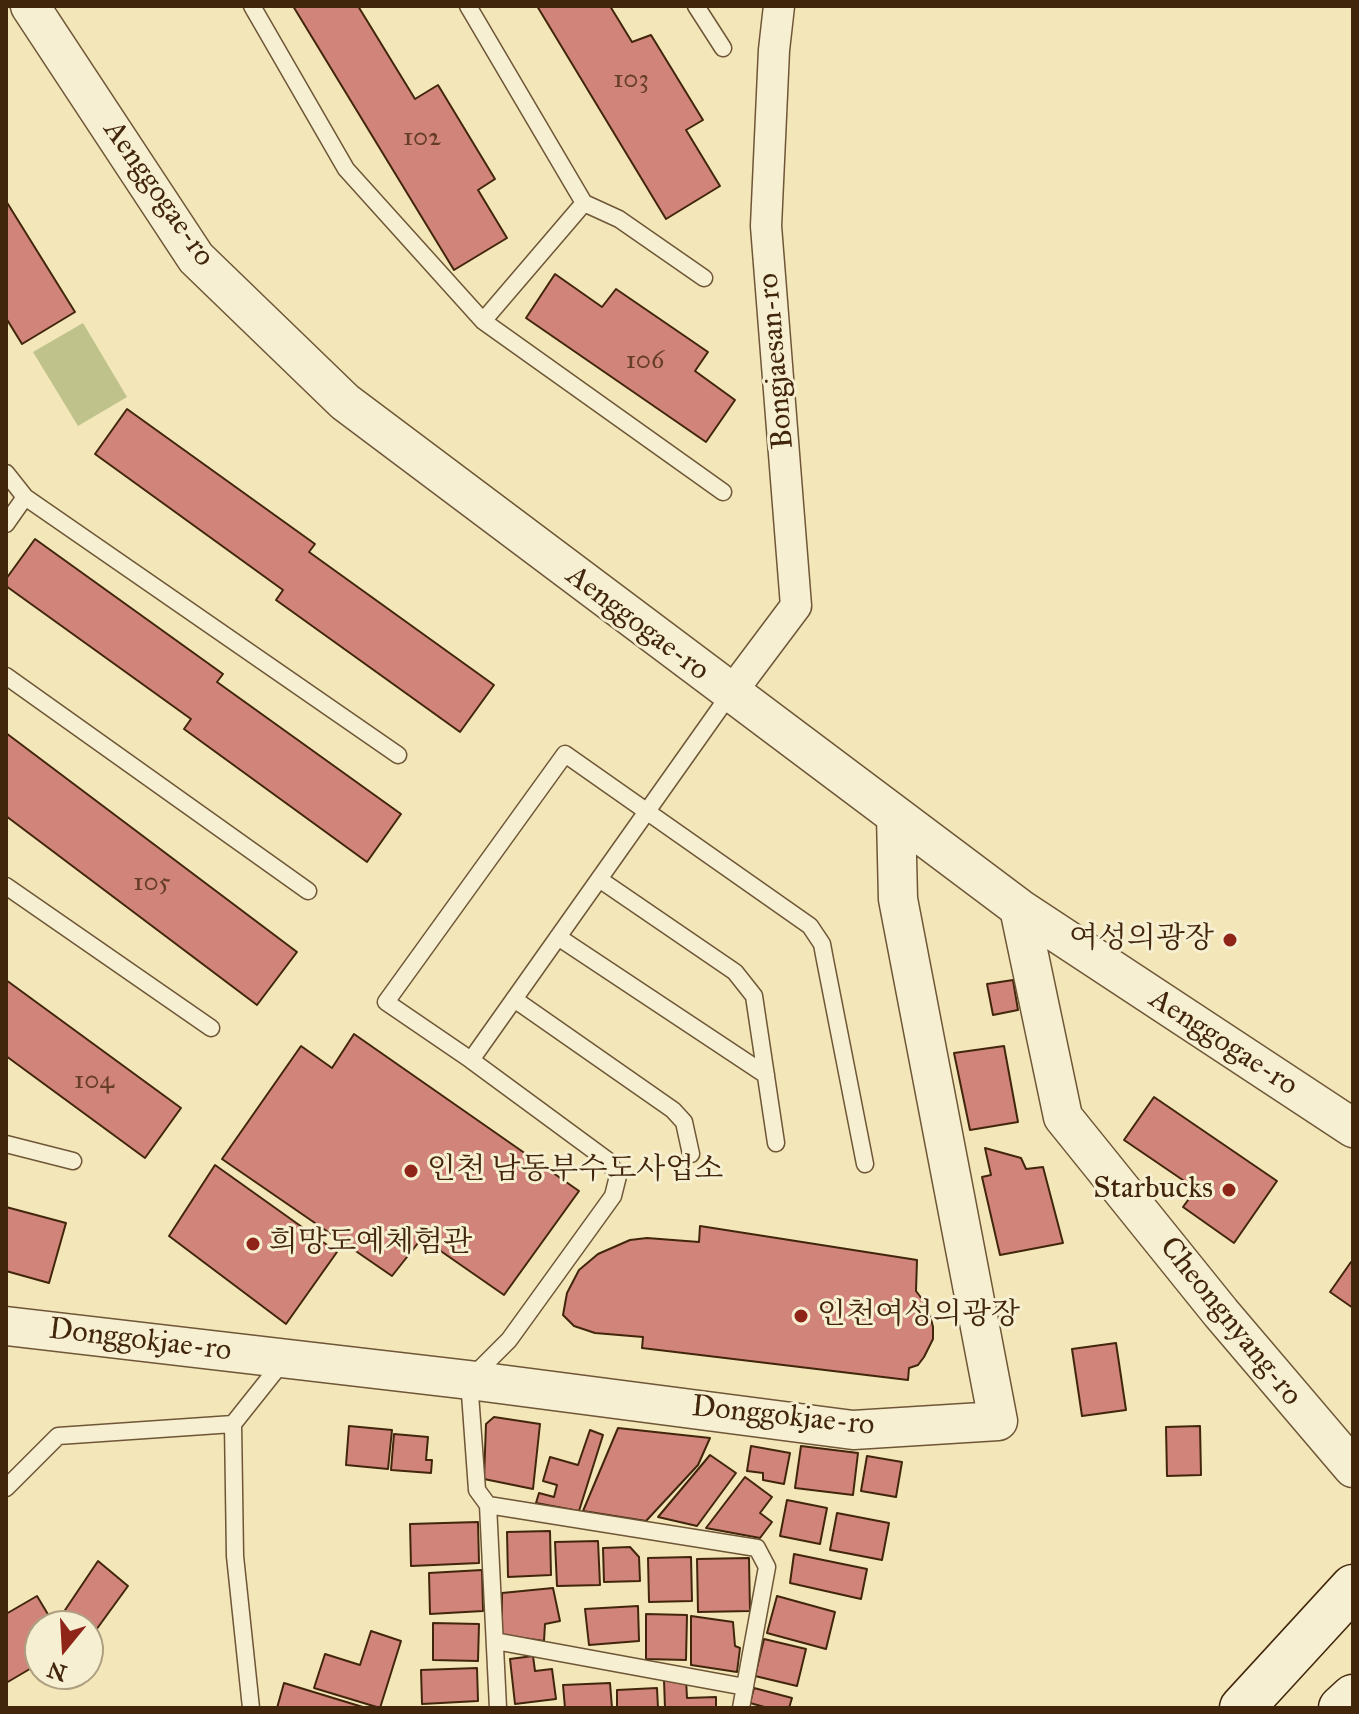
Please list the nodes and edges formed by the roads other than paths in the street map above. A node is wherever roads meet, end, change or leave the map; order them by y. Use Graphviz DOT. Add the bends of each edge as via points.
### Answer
graph roads {
  1 [pos="30,6"];
  2 [pos="252,6"];
  3 [pos="468,6"];
  4 [pos="696,6"];
  5 [pos="779,6"];
  6 [pos="723,48"];
  7 [pos="584,203"];
  8 [pos="704,278"];
  9 [pos="483,321"];
  10 [pos="6,473"];
  11 [pos="723,492"];
  12 [pos="25,497"];
  13 [pos="6,524"];
  14 [pos="6,676"];
  15 [pos="730,694"];
  16 [pos="398,755"];
  17 [pos="646,813"];
  18 [pos="896,816"];
  19 [pos="599,879"];
  20 [pos="6,886"];
  21 [pos="308,891"];
  22 [pos="1019,908"];
  23 [pos="558,937"];
  24 [pos="514,999"];
  25 [pos="211,1028"];
  26 [pos="471,1060"];
  27 [pos="766,1075"];
  28 [pos="1353,1128"];
  29 [pos="776,1143"];
  30 [pos="6,1144"];
  31 [pos="691,1154"];
  32 [pos="73,1161"];
  33 [pos="865,1164"];
  34 [pos="6,1326"];
  35 [pos="285,1359"];
  36 [pos="469,1380"];
  37 [pos="233,1424"];
  38 [pos="1353,1468"];
  39 [pos="6,1488"];
  40 [pos="488,1505"];
  41 [pos="1353,1587"];
  42 [pos="495,1641"];
  43 [pos="745,1687"];
  44 [pos="1353,1697"];
  45 [pos="251,1708"];
  46 [pos="498,1708"];
  47 [pos="741,1708"];
  48 [pos="1242,1708"];
  49 [pos="1341,1708"];
  1 -- 15 [label="street, Aenggogae-ro" via="196,258 345,402"];
  2 -- 9 [label="lane" via="346,169"];
  3 -- 7 [label="lane"];
  4 -- 6 [label="lane"];
  5 -- 15 [label="street, Bongjaesan-ro" via="766,226 796,606"];
  7 -- 8 [label="lane" via="619,219"];
  7 -- 9 [label="lane"];
  9 -- 11 [label="lane"];
  10 -- 12 [label="lane"];
  12 -- 13 [label="lane"];
  12 -- 16 [label="lane"];
  14 -- 21 [label="lane"];
  15 -- 17 [label="lane"];
  15 -- 18 [label="street, Aenggogae-ro"];
  17 -- 19 [label="lane"];
  17 -- 26 [label="lane" via="565,754 386,1002"];
  17 -- 33 [label="lane" via="810,926 822,944"];
  18 -- 22 [label="street, Aenggogae-ro"];
  18 -- 36 [label="street, Donggokjae-ro" via="898,899 998,1421 853,1430"];
  19 -- 23 [label="lane"];
  19 -- 27 [label="lane" via="735,972 754,996"];
  20 -- 25 [label="lane"];
  22 -- 28 [label="street, Aenggogae-ro"];
  22 -- 38 [label="street, Cheongnyang-ro" via="1063,1117"];
  23 -- 24 [label="lane"];
  23 -- 27 [label="lane"];
  24 -- 26 [label="lane"];
  24 -- 31 [label="lane" via="673,1110 684,1122"];
  26 -- 36 [label="lane" via="607,1160 618,1176 613,1196 509,1340"];
  27 -- 29 [label="lane"];
  30 -- 32 [label="lane"];
  34 -- 35 [label="street, Donggokjae-ro"];
  35 -- 36 [label="street, Donggokjae-ro"];
  35 -- 37 [label="lane"];
  36 -- 40 [label="lane" via="477,1490"];
  37 -- 39 [label="lane" via="58,1436"];
  37 -- 45 [label="lane" via="235,1556"];
  40 -- 42 [label="lane"];
  40 -- 43 [label="lane" via="757,1548 767,1567"];
  41 -- 48 [label="main road"];
  42 -- 43 [label="lane"];
  42 -- 46 [label="lane"];
  43 -- 47 [label="lane"];
  44 -- 49 [label="main road"];
}
